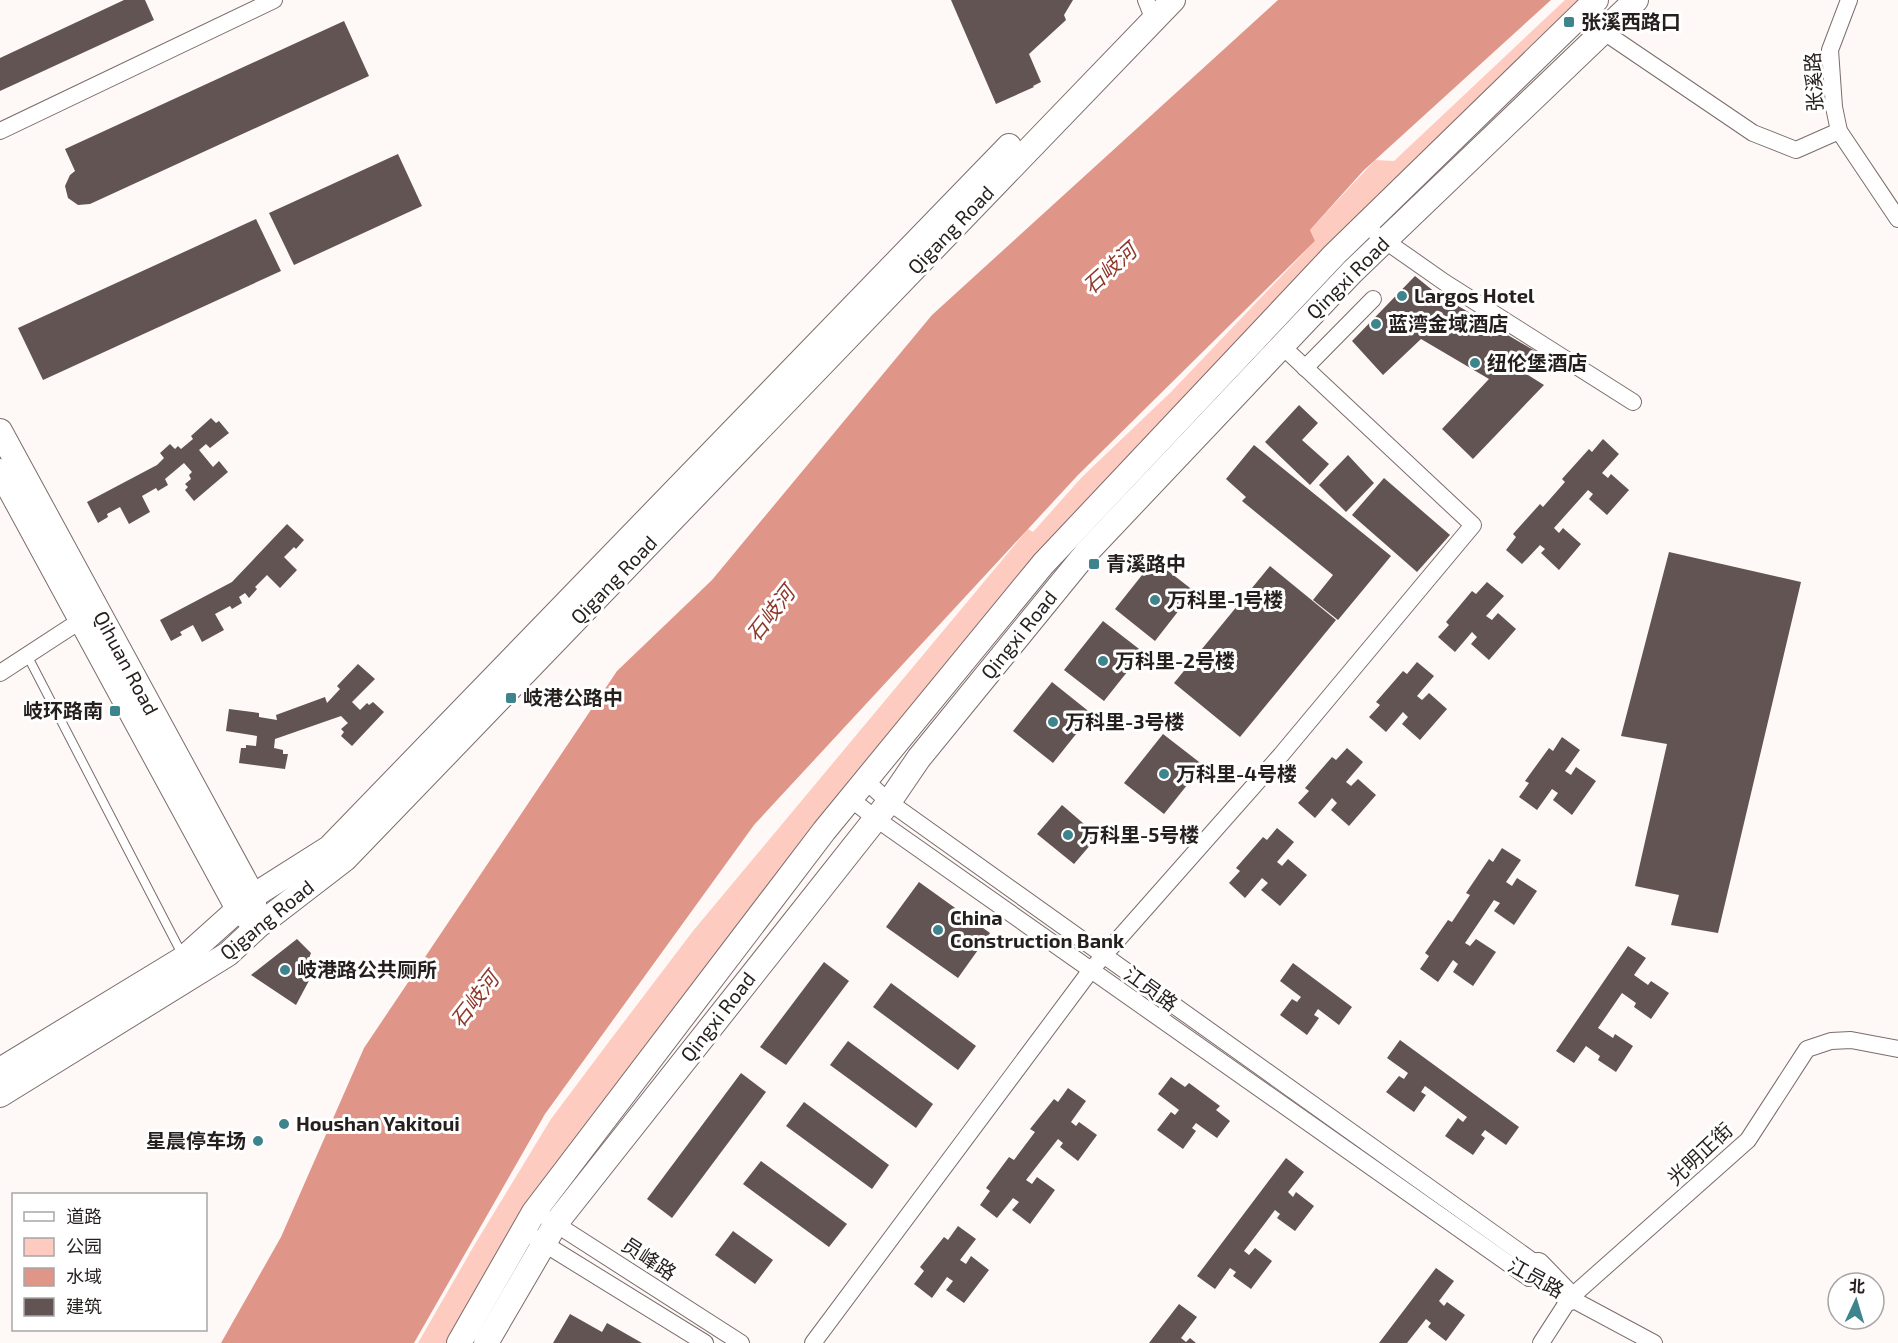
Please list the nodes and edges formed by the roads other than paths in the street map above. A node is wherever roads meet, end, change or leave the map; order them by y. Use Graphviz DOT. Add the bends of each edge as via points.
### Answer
graph roads {
  1 [pos="274,0"];
  2 [pos="1173,0"];
  3 [pos="1636,0"];
  4 [pos="1848,0"];
  5 [pos="1591,5"];
  6 [pos="1150,6"];
  7 [pos="1604,32"];
  8 [pos="0,131"];
  9 [pos="1839,131"];
  10 [pos="1898,219"];
  11 [pos="1365,225"];
  12 [pos="1385,241"];
  13 [pos="1373,299"];
  14 [pos="1281,346"];
  15 [pos="1305,368"];
  16 [pos="1633,402"];
  17 [pos="0,431"];
  18 [pos="0,471"];
  19 [pos="89,615"];
  20 [pos="27,656"];
  21 [pos="0,673"];
  22 [pos="859,791"];
  23 [pos="882,810"];
  24 [pos="245,903"];
  25 [pos="258,926"];
  26 [pos="1105,956"];
  27 [pos="184,958"];
  28 [pos="1091,970"];
  29 [pos="1898,1049"];
  30 [pos="0,1070"];
  31 [pos="0,1095"];
  32 [pos="555,1223"];
  33 [pos="534,1228"];
  34 [pos="1534,1272"];
  35 [pos="1570,1298"];
  36 [pos="459,1343"];
  37 [pos="486,1343"];
  38 [pos="705,1343"];
  39 [pos="741,1343"];
  40 [pos="813,1343"];
  41 [pos="1541,1343"];
  42 [pos="1654,1343"];
  1 -- 8 [label="street"];
  2 -- 6 [label="main road, Qigang Road"];
  3 -- 7 [label="main road, Qingxi Road"];
  4 -- 9 [label="street, 张溪路" via="1830,50"];
  5 -- 7 [label="street"];
  5 -- 11 [label="main road, Qingxi Road"];
  6 -- 24 [label="main road, Qigang Road" via="329,848"];
  6 -- 25 [label="main road, Qigang Road" via="345,859"];
  7 -- 9 [label="street" via="1753,133 1796,150"];
  7 -- 12 [label="main road, Qingxi Road"];
  9 -- 10 [label="street, 张溪路"];
  11 -- 12 [label="street"];
  11 -- 22 [label="main road, Qingxi Road" via="1043,564"];
  12 -- 14 [label="main road, Qingxi Road"];
  12 -- 16 [label="street"];
  13 -- 15 [label="street"];
  14 -- 15 [label="street"];
  14 -- 23 [label="main road, Qingxi Road" via="1087,552 919,758"];
  15 -- 26 [label="street" via="1473,525"];
  17 -- 19 [label="main road, Qihuan Road"];
  18 -- 19 [label="main road, Qihuan Road"];
  19 -- 20 [label="street"];
  19 -- 24 [label="main road, Qihuan Road"];
  20 -- 21 [label="street"];
  20 -- 27 [label="lane"];
  22 -- 23 [label="street, 江员路"];
  22 -- 23 [label="street, 江员路"];
  22 -- 33 [label="main road, Qingxi Road" via="824,831"];
  23 -- 26 [label="street, 江员路"];
  23 -- 28 [label="street, 江员路"];
  23 -- 32 [label="main road, Qingxi Road"];
  24 -- 25 [label="main road, Qihuan Road"];
  24 -- 27 [label="main road, Qigang Road"];
  25 -- 31 [label="main road, Qigang Road" via="228,954"];
  26 -- 28 [label="street"];
  26 -- 34 [label="street, 江员路"];
  27 -- 30 [label="main road, Qigang Road"];
  28 -- 34 [label="street, 江员路"];
  28 -- 40 [label="street"];
  29 -- 35 [label="street, 光明正街" via="1851,1040 1807,1049 1748,1140"];
  32 -- 33 [label="main road, Qingxi Road"];
  32 -- 39 [label="street, 员峰路"];
  33 -- 36 [label="main road, Qingxi Road"];
  33 -- 37 [label="main road, Qingxi Road"];
  33 -- 38 [label="street"];
  34 -- 35 [label="main road, 江员路"];
  35 -- 41 [label="street, 光明正街"];
  35 -- 42 [label="street"];
}
